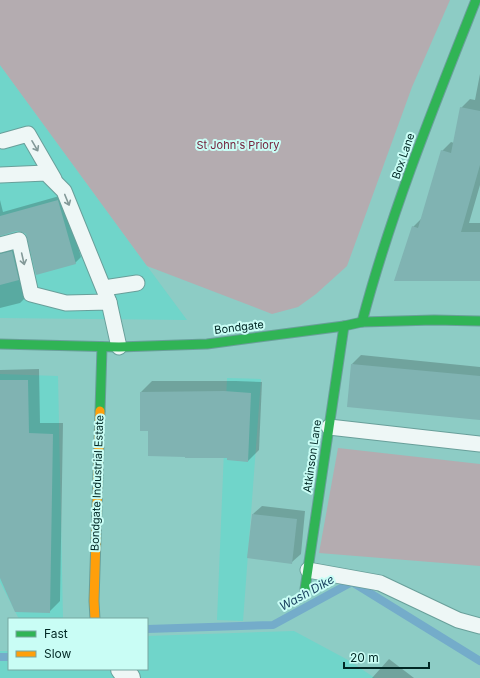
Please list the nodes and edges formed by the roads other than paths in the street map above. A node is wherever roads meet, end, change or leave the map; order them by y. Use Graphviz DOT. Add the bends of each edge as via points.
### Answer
graph roads {
  1 [pos="476,0"];
  2 [pos="3,141"];
  3 [pos="0,175"];
  4 [pos="57,184"];
  5 [pos="0,245"];
  6 [pos="137,284"];
  7 [pos="106,295"];
  8 [pos="480,321"];
  9 [pos="362,322"];
  10 [pos="344,326"];
  11 [pos="0,344"];
  12 [pos="102,347"];
  13 [pos="119,347"];
  14 [pos="329,427"];
  15 [pos="480,444"];
  16 [pos="308,570"];
  17 [pos="305,589"];
  18 [pos="95,618"];
  19 [pos="480,626"];
  20 [pos="123,670"];
  21 [pos="129,678"];
  1 -- 9 [label="main road, Box Lane" via="422,135 373,280"];
  2 -- 4 [label="lane, one-way" via="28,134"];
  3 -- 4 [label="lane" via="46,173"];
  4 -- 7 [label="lane, one-way" via="64,191"];
  5 -- 7 [label="lane, one-way" via="19,240 31,294 66,303"];
  6 -- 7 [label="lane"];
  7 -- 13 [label="lane"];
  8 -- 9 [label="main road, Bondgate"];
  9 -- 10 [label="main road, Bondgate"];
  10 -- 13 [label="main road, Bondgate" via="207,344"];
  10 -- 14 [label="main road, Atkinson Lane"];
  11 -- 12 [label="main road, Bondgate"];
  12 -- 13 [label="main road, Bondgate"];
  12 -- 18 [label="main road, Bondgate Industrial Estate"];
  14 -- 15 [label="lane"];
  14 -- 16 [label="main road, Atkinson Lane"];
  16 -- 17 [label="main road, Atkinson Lane"];
  16 -- 19 [label="lane" via="380,583 458,620"];
  20 -- 21 [label="street"];
}
